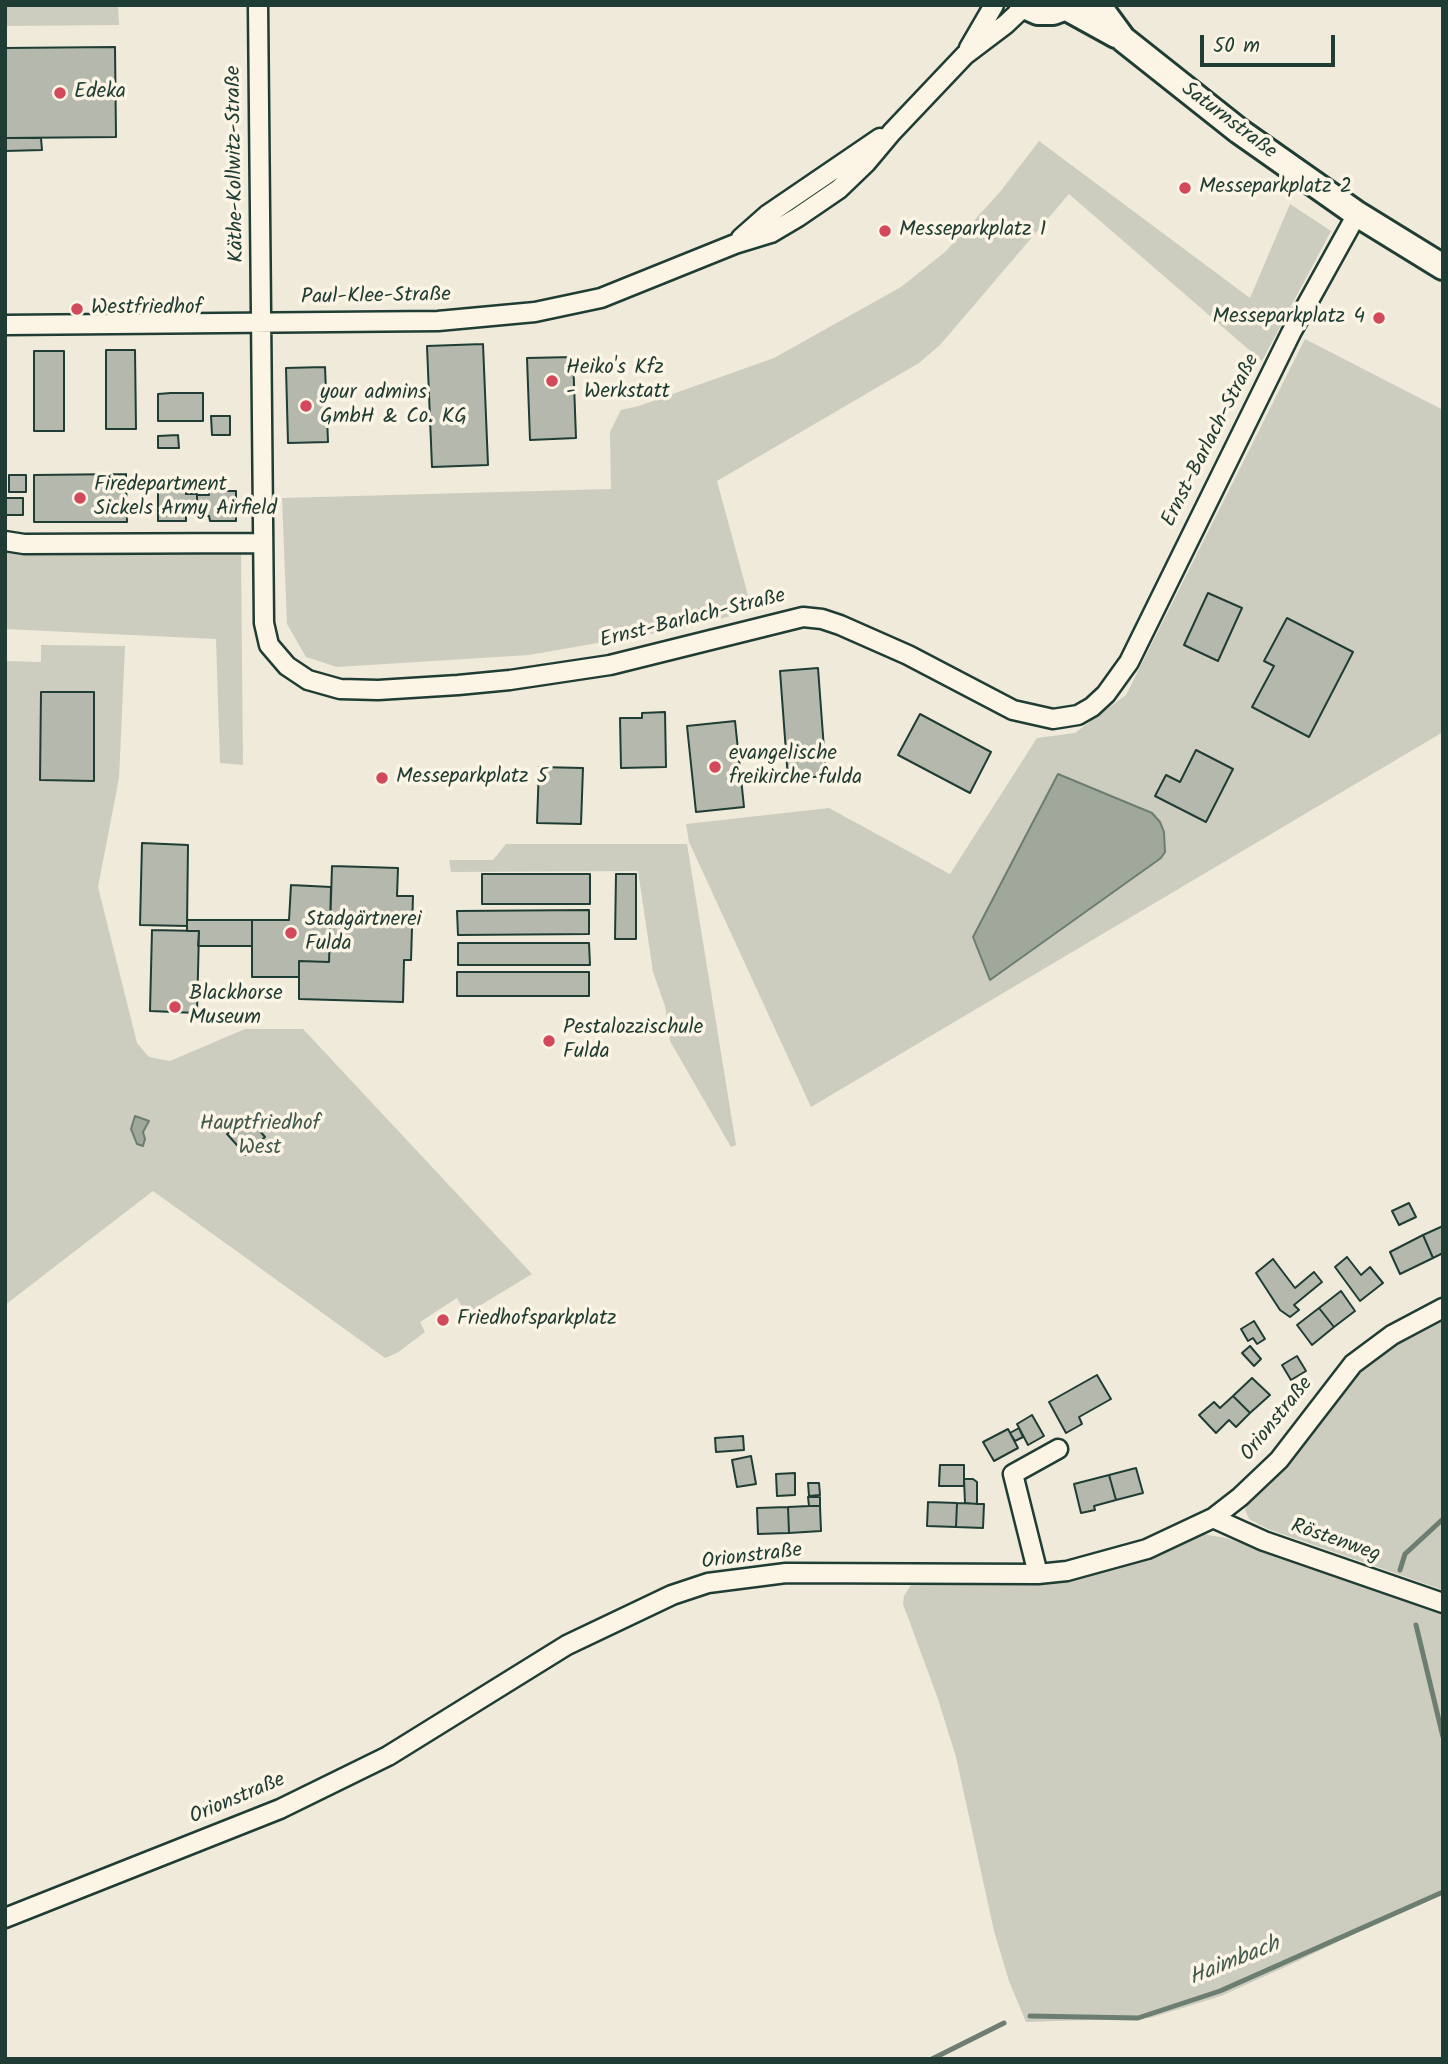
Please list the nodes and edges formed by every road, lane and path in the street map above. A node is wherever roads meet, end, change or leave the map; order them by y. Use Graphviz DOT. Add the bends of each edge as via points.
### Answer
graph roads {
  1 [pos="258,5"];
  2 [pos="994,5"];
  3 [pos="1098,5"];
  4 [pos="1023,6"];
  5 [pos="1069,7"];
  6 [pos="1123,38"];
  7 [pos="965,55"];
  8 [pos="1357,214"];
  9 [pos="1443,267"];
  10 [pos="261,323"];
  11 [pos="5,325"];
  12 [pos="5,541"];
  13 [pos="262,543"];
  14 [pos="1443,1308"];
  15 [pos="1058,1449"];
  16 [pos="1213,1518"];
  17 [pos="1038,1574"];
  18 [pos="1443,1603"];
  19 [pos="5,1918"];
  1 -- 10 [label="street, Käthe-Kollwitz-Straße"];
  2 -- 7 [label="street, Paul-Klee-Straße"];
  3 -- 6 [label="street, Saturnstraße"];
  4 -- 5 [label="street" via="1038,12"];
  4 -- 7 [label="street, Paul-Klee-Straße"];
  5 -- 6 [label="street, Saturnstraße"];
  6 -- 8 [label="street, Saturnstraße" via="1239,131"];
  7 -- 10 [label="street, Paul-Klee-Straße" via="892,132 767,215 734,244 601,298 535,312 439,321"];
  8 -- 9 [label="street, Saturnstraße"];
  8 -- 13 [label="street, Ernst-Barlach-Straße" via="1291,333 1129,662 1106,694 1078,715 1053,719 1013,710 841,625 803,617 610,665 458,685 340,689 308,680 287,666 269,645"];
  10 -- 11 [label="street, Paul-Klee-Straße"];
  10 -- 13 [label="street, Ernst-Barlach-Straße"];
  12 -- 13 [label="street"];
  14 -- 16 [label="street, Orionstraße" via="1392,1335 1353,1364 1279,1460"];
  15 -- 17 [label="street" via="1013,1474"];
  16 -- 17 [label="street, Orionstraße" via="1147,1549 1067,1571"];
  16 -- 18 [label="street, Röstenweg" via="1264,1541"];
  17 -- 19 [label="street, Orionstraße" via="786,1573 708,1583 567,1644 388,1756 280,1809"];
}
